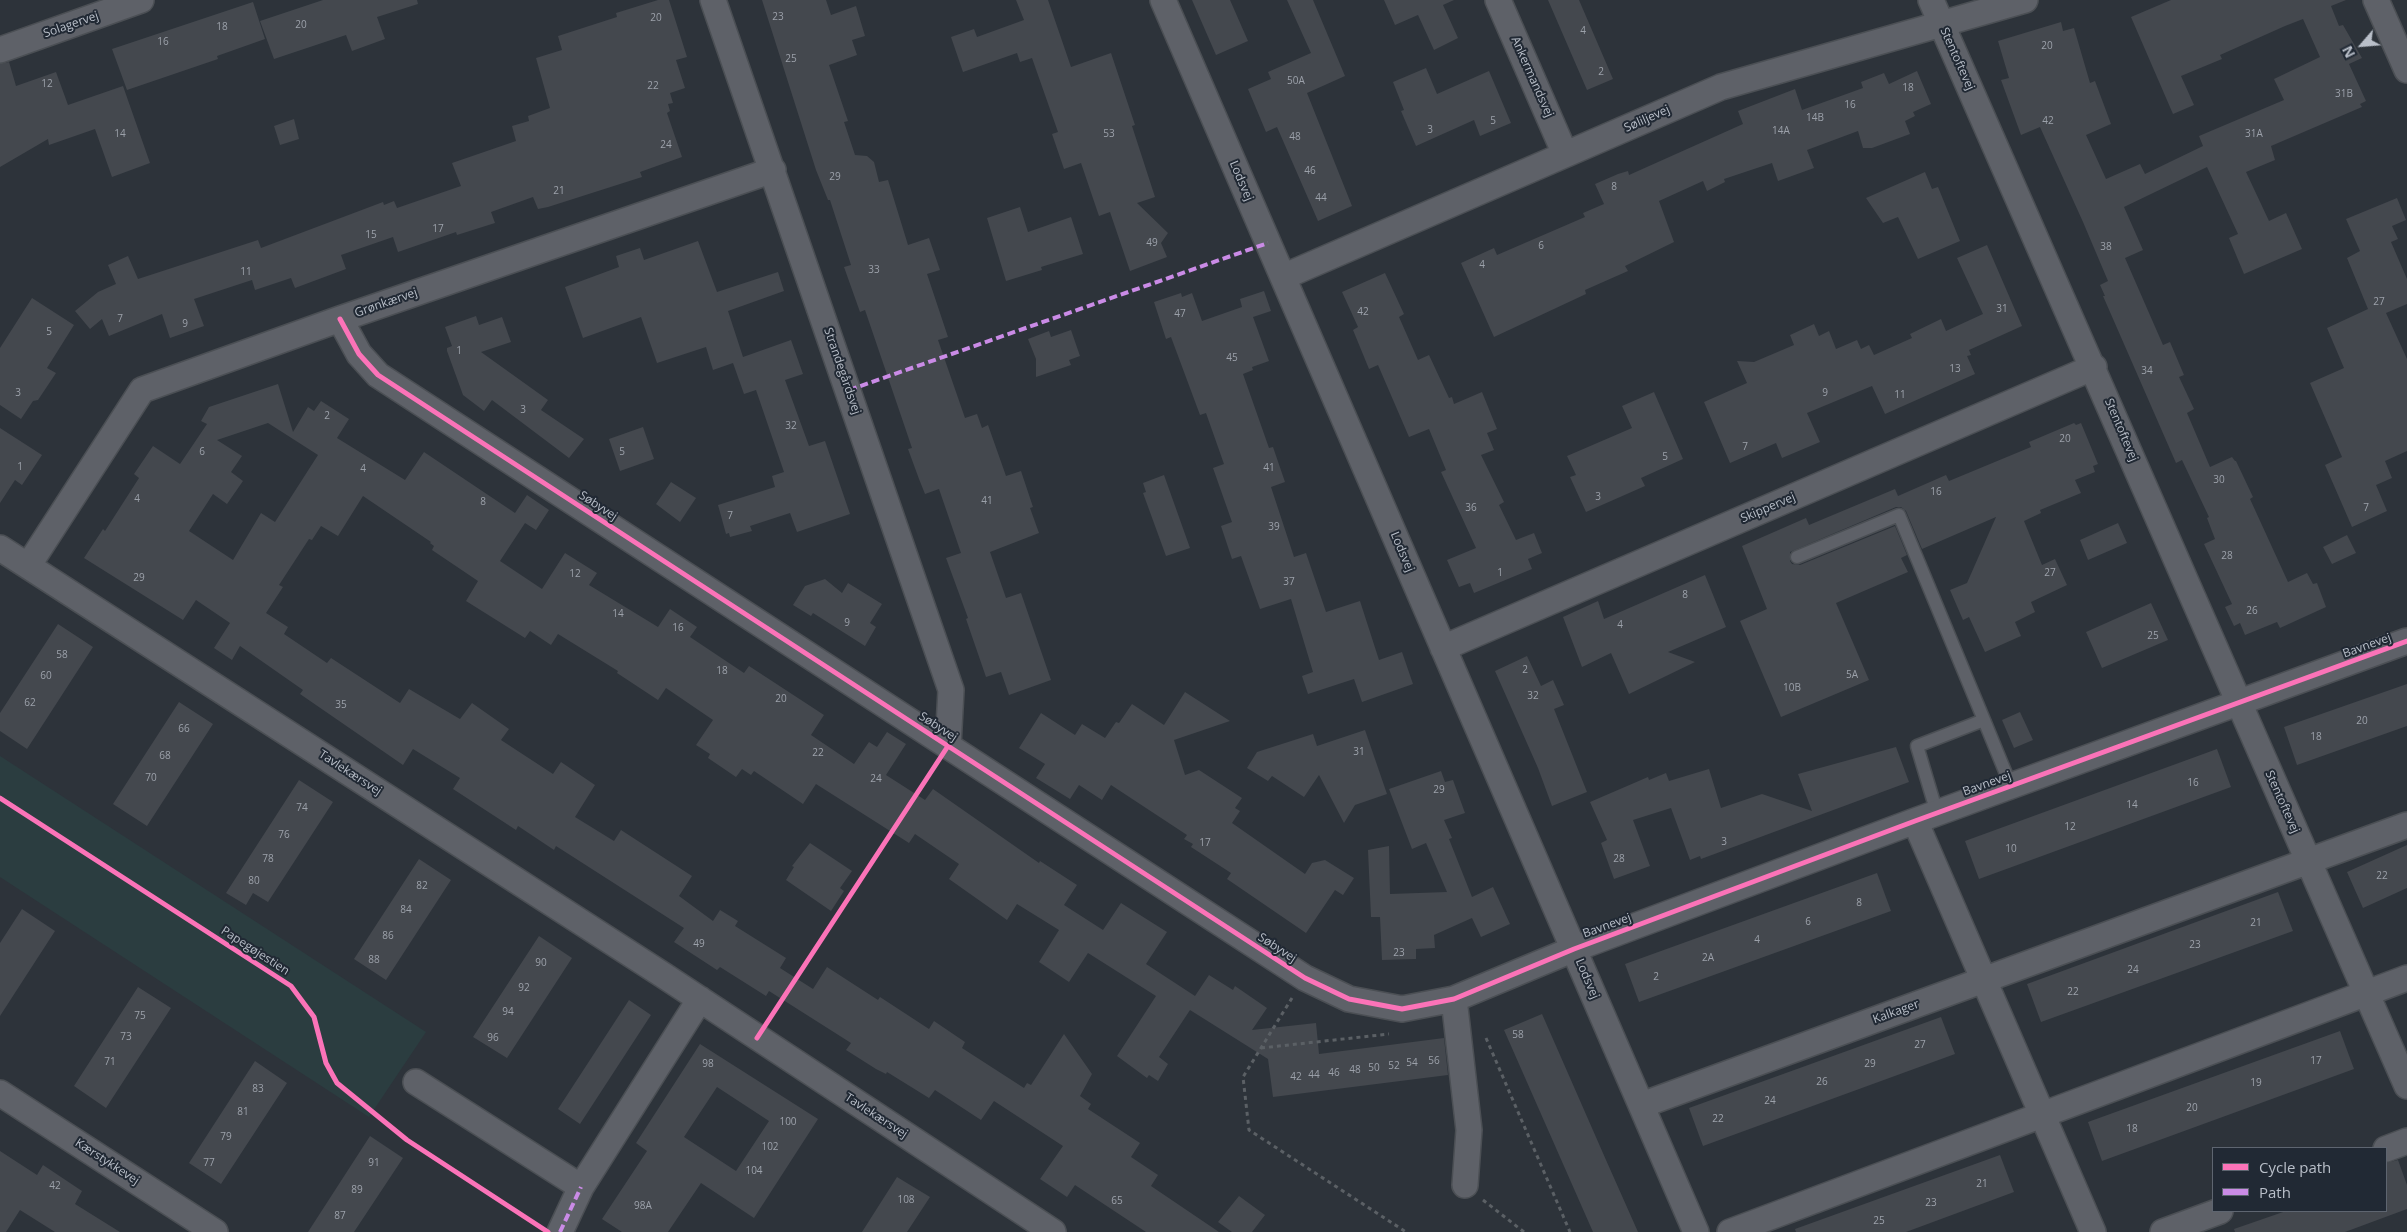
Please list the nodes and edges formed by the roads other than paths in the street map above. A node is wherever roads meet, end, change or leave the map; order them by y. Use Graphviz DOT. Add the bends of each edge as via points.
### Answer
graph roads {
  1 [pos="141,0"];
  2 [pos="713,0"];
  3 [pos="1163,0"];
  4 [pos="1498,0"];
  5 [pos="1931,0"];
  6 [pos="2025,0"];
  7 [pos="2376,0"];
  8 [pos="1942,23"];
  9 [pos="0,50"];
  10 [pos="2407,70"];
  11 [pos="1565,154"];
  12 [pos="773,170"];
  13 [pos="1283,277"];
  14 [pos="340,319"];
  15 [pos="2094,368"];
  16 [pos="0,548"];
  17 [pos="1797,557"];
  18 [pos="28,566"];
  19 [pos="2407,641"];
  20 [pos="1443,648"];
  21 [pos="2239,704"];
  22 [pos="1984,720"];
  23 [pos="948,746"];
  24 [pos="2012,786"];
  25 [pos="1926,817"];
  26 [pos="2407,824"];
  27 [pos="2308,861"];
  28 [pos="1574,949"];
  29 [pos="2407,978"];
  30 [pos="1984,980"];
  31 [pos="2366,994"];
  32 [pos="700,999"];
  33 [pos="1454,999"];
  34 [pos="416,1082"];
  35 [pos="2407,1086"];
  36 [pos="0,1092"];
  37 [pos="1642,1105"];
  38 [pos="2042,1115"];
  39 [pos="2407,1141"];
  40 [pos="2387,1149"];
  41 [pos="1465,1185"];
  42 [pos="581,1187"];
  43 [pos="2217,1212"];
  44 [pos="214,1232"];
  45 [pos="560,1232"];
  46 [pos="1053,1232"];
  47 [pos="1696,1232"];
  48 [pos="1730,1232"];
  49 [pos="2093,1232"];
  50 [pos="2163,1232"];
  1 -- 9 [label="street, Solagervej"];
  2 -- 12 [label="street, Strandegårdsvej"];
  3 -- 13 [label="street, Lodsvej"];
  4 -- 11 [label="street, Ankermandsvej"];
  5 -- 8 [label="street, Stentoftevej"];
  6 -- 8 [label="street, Søliljevej"];
  7 -- 10 [label="street"];
  8 -- 11 [label="street, Søliljevej" via="1721,87"];
  8 -- 15 [label="street, Stentoftevej"];
  11 -- 13 [label="street, Søliljevej"];
  12 -- 14 [label="street, Grønkærvej"];
  12 -- 23 [label="street, Strandegårdsvej" via="951,690"];
  13 -- 20 [label="street, Lodsvej"];
  14 -- 18 [label="street, Grønkærvej" via="142,390"];
  14 -- 23 [label="street, Søbyvej" via="359,354 378,375"];
  15 -- 20 [label="street, Skippervej"];
  15 -- 21 [label="street, Stentoftevej"];
  16 -- 18 [label="street, Tavlekærsvej"];
  17 -- 22 [label="lane" via="1899,515"];
  18 -- 32 [label="street, Tavlekærsvej"];
  19 -- 21 [label="street, Bavnevej"];
  20 -- 28 [label="street, Lodsvej"];
  21 -- 24 [label="street, Bavnevej"];
  21 -- 27 [label="street, Stentoftevej"];
  22 -- 24 [label="lane"];
  22 -- 25 [label="lane" via="1917,746"];
  23 -- 33 [label="street, Søbyvej" via="1304,978 1349,999 1402,1009"];
  24 -- 25 [label="street, Bavnevej"];
  25 -- 28 [label="street, Bavnevej"];
  25 -- 30 [label="street"];
  26 -- 27 [label="street"];
  27 -- 30 [label="street, Kalkager"];
  27 -- 31 [label="street, Stentoftevej"];
  28 -- 33 [label="street, Søbyvej"];
  28 -- 37 [label="street, Lodsvej"];
  29 -- 31 [label="street"];
  30 -- 37 [label="street, Kalkager"];
  30 -- 38 [label="street"];
  31 -- 35 [label="street, Stentoftevej"];
  31 -- 38 [label="street"];
  32 -- 42 [label="street"];
  32 -- 46 [label="street, Tavlekærsvej"];
  33 -- 41 [label="street" via="1470,1130"];
  34 -- 42 [label="street"];
  36 -- 44 [label="street, Kærstykkevej"];
  37 -- 47 [label="street, Lodsvej"];
  38 -- 48 [label="street"];
  38 -- 49 [label="street"];
  39 -- 40 [label="street"];
  42 -- 45 [label="street"];
  43 -- 50 [label="street"];
}
